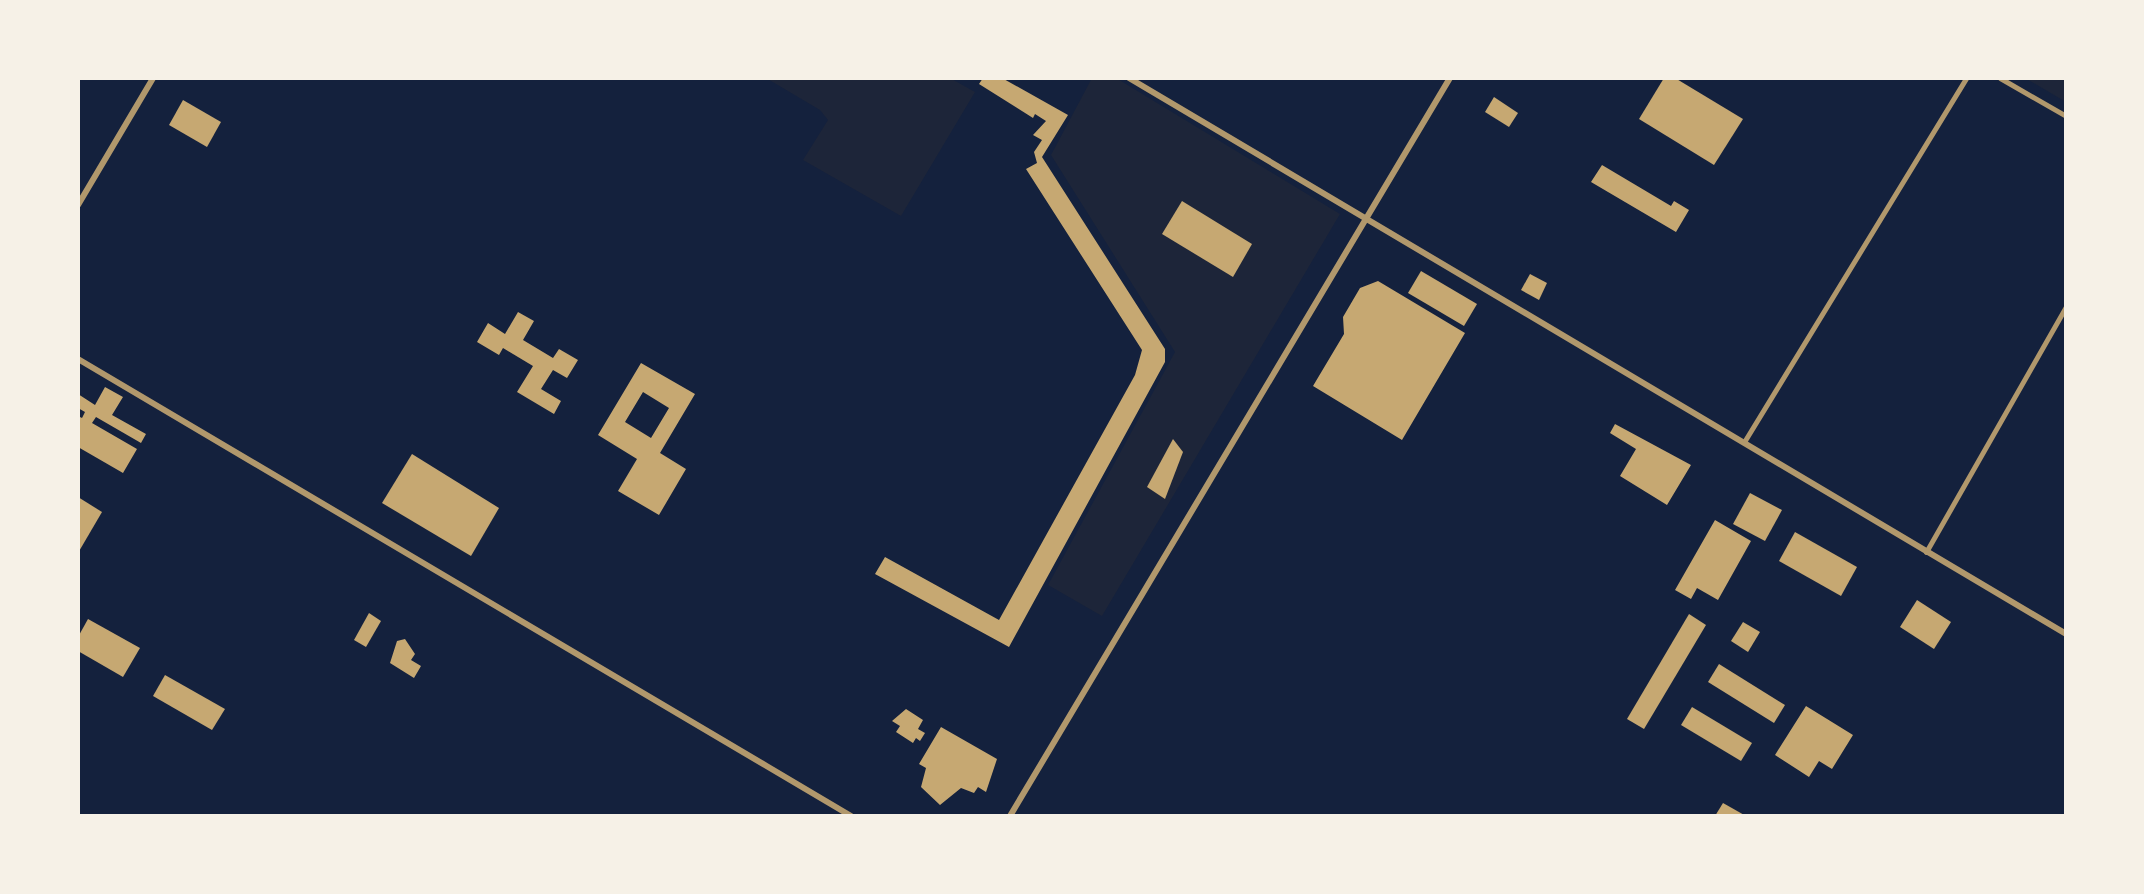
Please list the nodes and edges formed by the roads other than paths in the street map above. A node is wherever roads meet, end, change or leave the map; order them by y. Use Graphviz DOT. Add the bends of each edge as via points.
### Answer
graph roads {
  1 [pos="153,78"];
  2 [pos="1129,78"];
  3 [pos="1450,78"];
  4 [pos="1966,78"];
  5 [pos="2000,78"];
  6 [pos="2066,116"];
  7 [pos="78,205"];
  8 [pos="1365,219"];
  9 [pos="2066,308"];
  10 [pos="78,359"];
  11 [pos="1742,444"];
  12 [pos="1926,552"];
  13 [pos="2066,634"];
  14 [pos="850,816"];
  15 [pos="1010,816"];
  1 -- 7 [label="street"];
  2 -- 8 [label="street"];
  3 -- 8 [label="street"];
  4 -- 11 [label="street"];
  5 -- 6 [label="street"];
  8 -- 11 [label="street"];
  8 -- 15 [label="street"];
  9 -- 12 [label="street"];
  10 -- 14 [label="street"];
  11 -- 12 [label="street"];
  12 -- 13 [label="street"];
}
